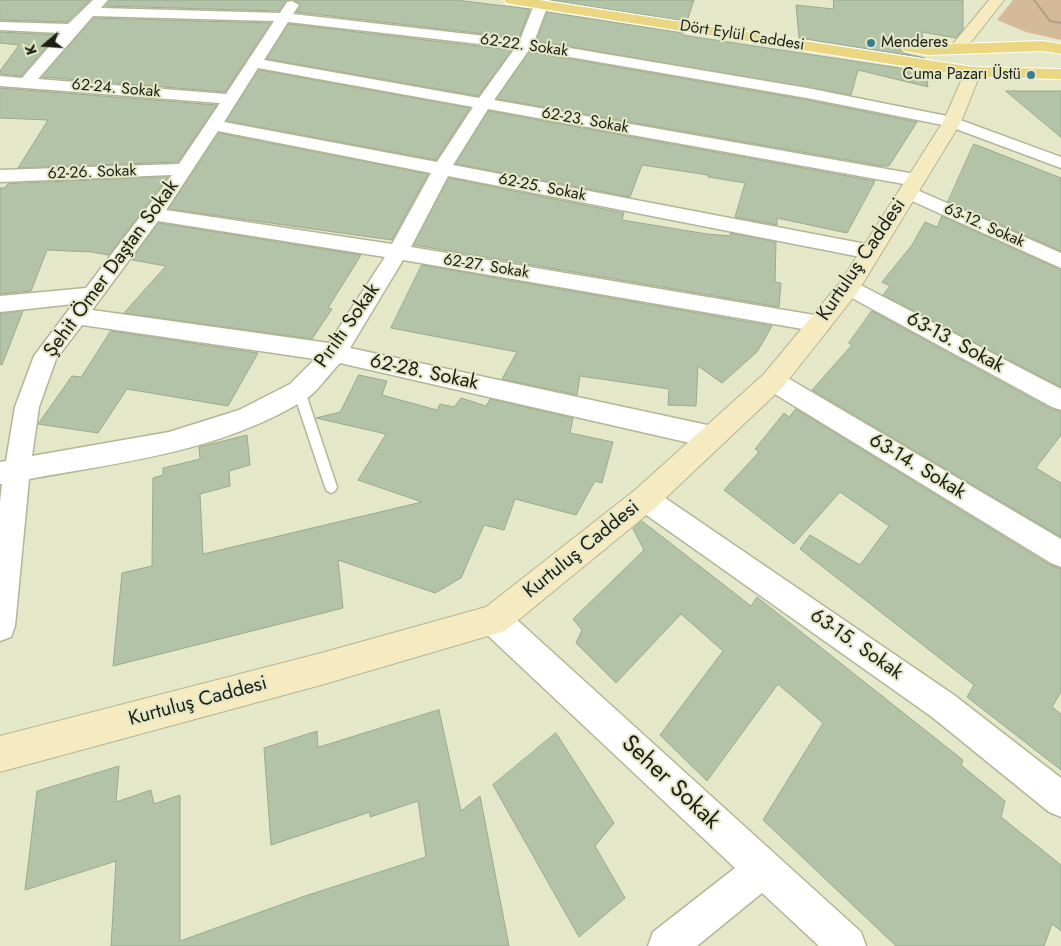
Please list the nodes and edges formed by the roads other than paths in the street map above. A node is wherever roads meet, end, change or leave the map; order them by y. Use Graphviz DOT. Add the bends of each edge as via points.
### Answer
graph roads {
  1 [pos="102,0"];
  2 [pos="511,0"];
  3 [pos="569,0"];
  4 [pos="997,0"];
  5 [pos="541,5"];
  6 [pos="289,8"];
  7 [pos="90,12"];
  8 [pos="0,26"];
  9 [pos="72,29"];
  10 [pos="525,44"];
  11 [pos="958,48"];
  12 [pos="1061,49"];
  13 [pos="254,64"];
  14 [pos="973,72"];
  15 [pos="1061,74"];
  16 [pos="0,81"];
  17 [pos="27,82"];
  18 [pos="231,99"];
  19 [pos="483,104"];
  20 [pos="952,122"];
  21 [pos="214,125"];
  22 [pos="1061,163"];
  23 [pos="185,169"];
  24 [pos="442,169"];
  25 [pos="0,176"];
  26 [pos="911,186"];
  27 [pos="152,214"];
  28 [pos="398,252"];
  29 [pos="871,252"];
  30 [pos="1061,261"];
  31 [pos="849,287"];
  32 [pos="90,295"];
  33 [pos="0,304"];
  34 [pos="75,316"];
  35 [pos="820,324"];
  36 [pos="335,353"];
  37 [pos="773,381"];
  38 [pos="300,390"];
  39 [pos="1061,400"];
  40 [pos="712,437"];
  41 [pos="8,471"];
  42 [pos="331,487"];
  43 [pos="645,498"];
  44 [pos="1061,554"];
  45 [pos="494,620"];
  46 [pos="0,626"];
  47 [pos="0,754"];
  48 [pos="1061,800"];
  49 [pos="763,869"];
  50 [pos="667,946"];
  51 [pos="846,946"];
  1 -- 7 [label="street"];
  2 -- 5 [label="main road, Dört Eylül Caddesi"];
  3 -- 11 [label="main road, Dört Eylül Caddesi" via="928,50"];
  4 -- 11 [label="street"];
  5 -- 10 [label="street, Pırıltı Sokak"];
  5 -- 14 [label="main road, Dört Eylül Caddesi"];
  6 -- 7 [label="street, 62-22. Sokak"];
  6 -- 10 [label="street, 62-22. Sokak"];
  6 -- 13 [label="street, Şehit Ömer Daştan Sokak"];
  7 -- 9 [label="street"];
  8 -- 9 [label="street"];
  9 -- 17 [label="street"];
  10 -- 19 [label="street, Pırıltı Sokak"];
  10 -- 20 [label="street, 62-22. Sokak"];
  11 -- 12 [label="main road, Dört Eylül Caddesi" via="1043,46"];
  11 -- 14 [label="main road"];
  13 -- 18 [label="street, Şehit Ömer Daştan Sokak"];
  13 -- 19 [label="street, 62-23. Sokak"];
  14 -- 15 [label="main road, Dört Eylül Caddesi"];
  14 -- 20 [label="street, Kurtuluş Caddesi"];
  16 -- 17 [label="street, 62-24. Sokak"];
  17 -- 18 [label="street, 62-24. Sokak"];
  18 -- 21 [label="street, Şehit Ömer Daştan Sokak"];
  19 -- 24 [label="street, Pırıltı Sokak"];
  19 -- 26 [label="street, 62-23. Sokak"];
  20 -- 22 [label="street, 62-22. Sokak"];
  20 -- 26 [label="street, Kurtuluş Caddesi"];
  21 -- 23 [label="street, Şehit Ömer Daştan Sokak"];
  21 -- 24 [label="street, 62-25. Sokak"];
  23 -- 25 [label="street, 62-26. Sokak"];
  23 -- 27 [label="street, Şehit Ömer Daştan Sokak"];
  24 -- 28 [label="street, Pırıltı Sokak"];
  24 -- 29 [label="street, 62-25. Sokak"];
  26 -- 29 [label="street, Kurtuluş Caddesi"];
  26 -- 30 [label="street, 63-12. Sokak"];
  27 -- 28 [label="street, 62-27. Sokak"];
  27 -- 32 [label="street, Şehit Ömer Daştan Sokak"];
  28 -- 35 [label="street, 62-27. Sokak"];
  28 -- 36 [label="street, Pırıltı Sokak"];
  29 -- 31 [label="street, Kurtuluş Caddesi"];
  31 -- 35 [label="street, Kurtuluş Caddesi"];
  31 -- 39 [label="street, 63-13. Sokak"];
  32 -- 33 [label="street"];
  32 -- 34 [label="street, Şehit Ömer Daştan Sokak"];
  34 -- 36 [label="street, 62-28. Sokak"];
  34 -- 41 [label="street, Şehit Ömer Daştan Sokak" via="46,356"];
  35 -- 37 [label="street, Kurtuluş Caddesi"];
  36 -- 38 [label="street, Pırıltı Sokak"];
  36 -- 40 [label="street, 62-28. Sokak"];
  37 -- 40 [label="street, Kurtuluş Caddesi"];
  37 -- 44 [label="street, 63-14. Sokak"];
  38 -- 41 [label="street, Pırıltı Sokak" via="247,418 169,443"];
  38 -- 42 [label="lane"];
  40 -- 43 [label="street, Kurtuluş Caddesi"];
  41 -- 46 [label="street, Şehit Ömer Daştan Sokak"];
  43 -- 45 [label="street, Kurtuluş Caddesi"];
  43 -- 48 [label="street, 63-15. Sokak" via="943,706"];
  45 -- 47 [label="street, Kurtuluş Caddesi"];
  45 -- 49 [label="street, Seher Sokak"];
  49 -- 50 [label="street"];
  49 -- 51 [label="street, Seher Sokak"];
}
